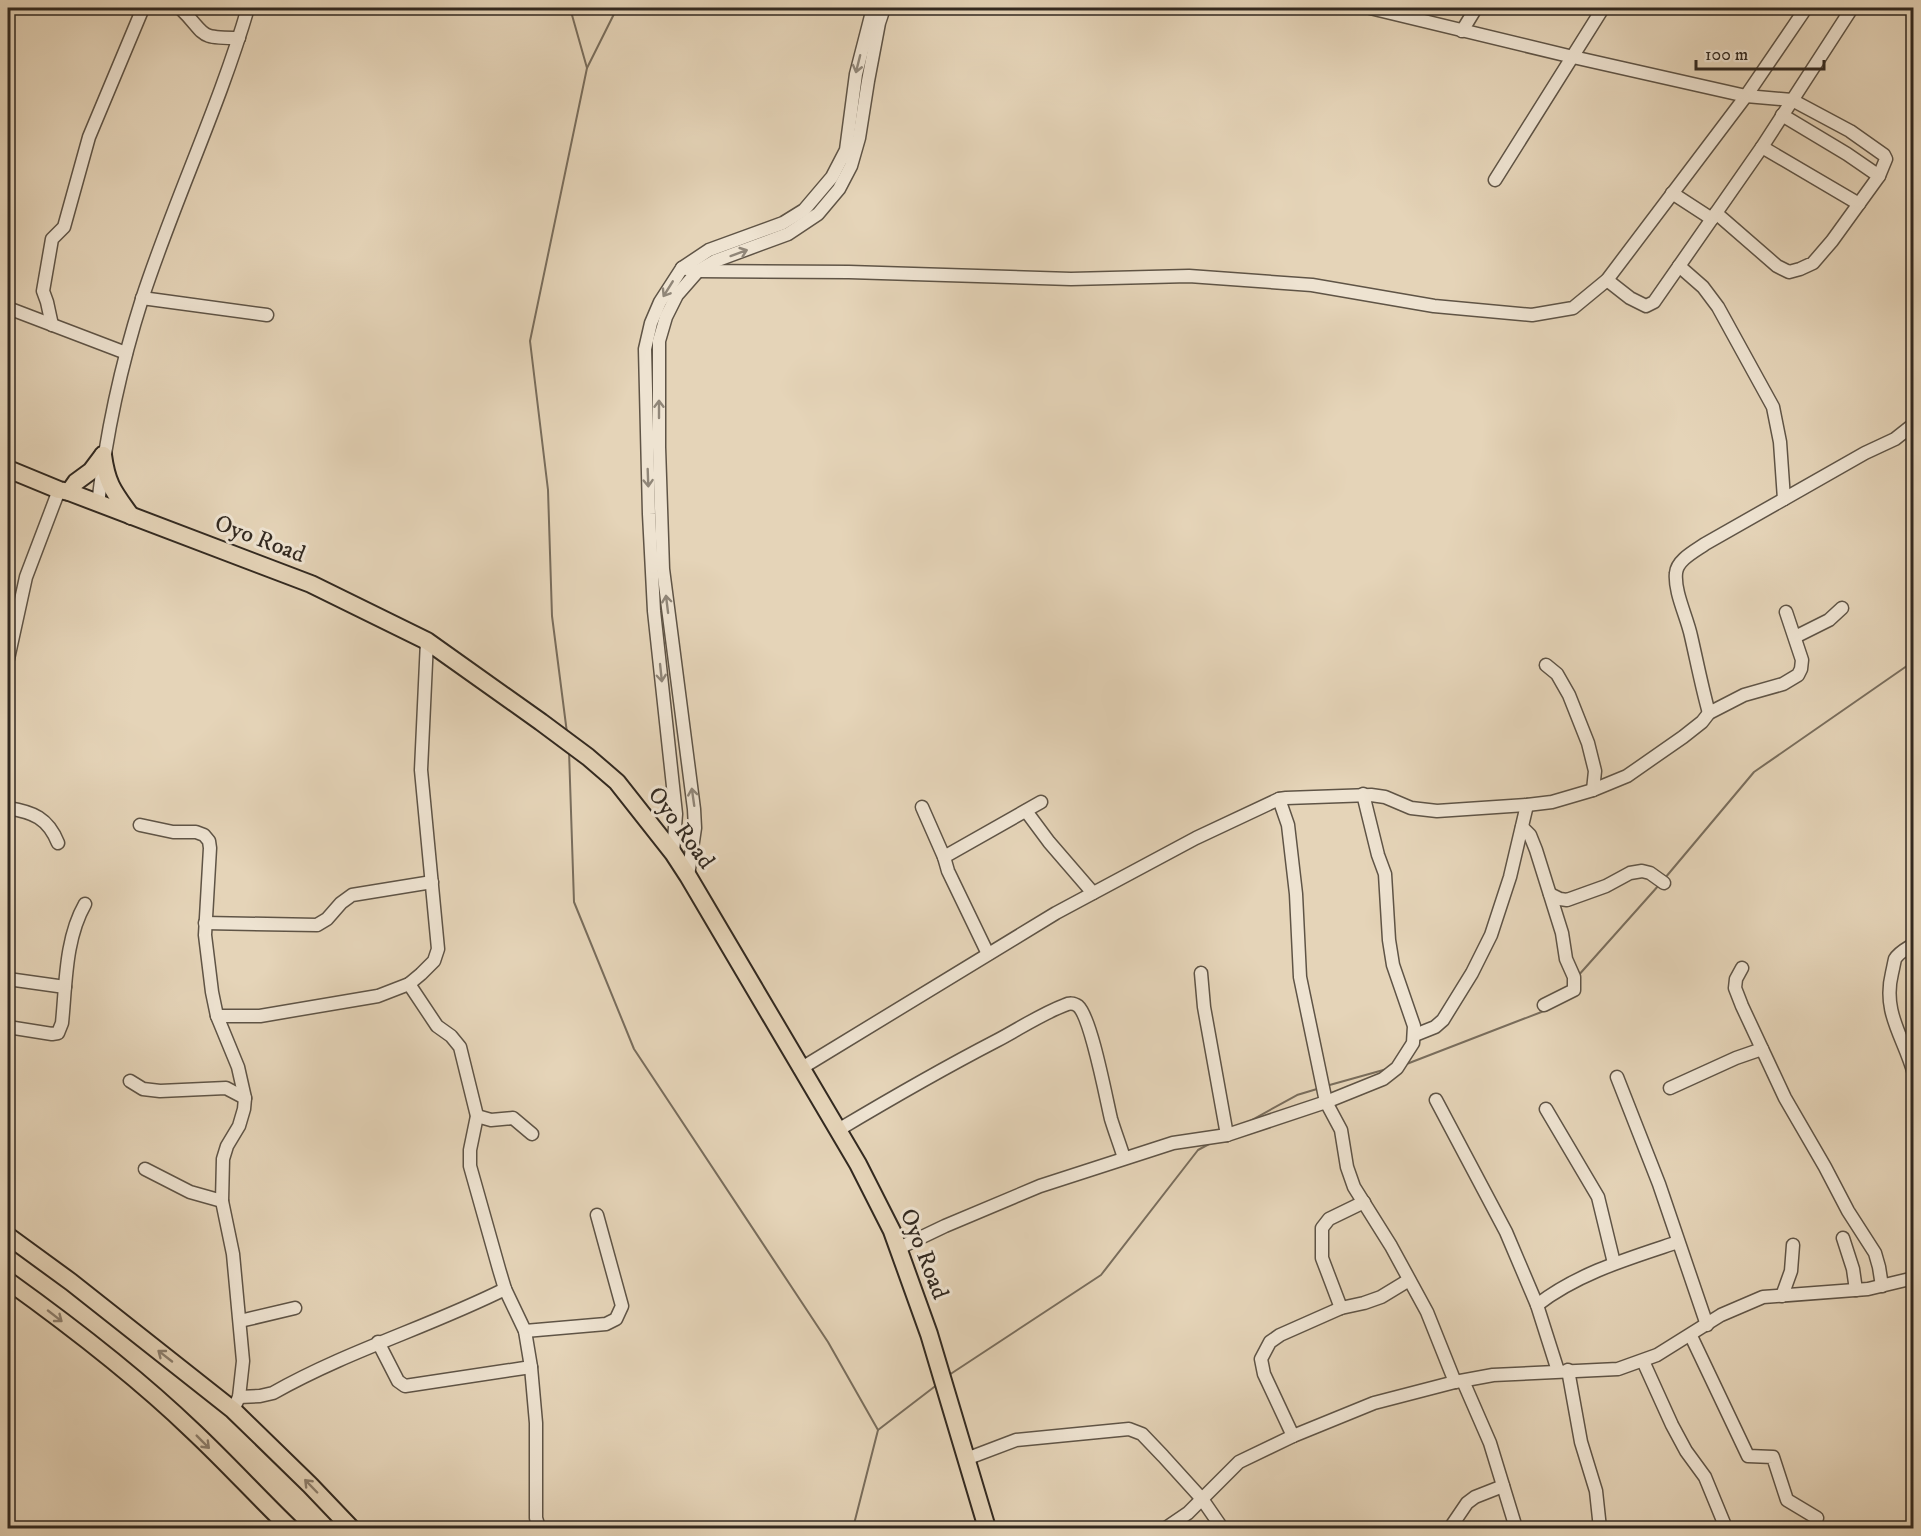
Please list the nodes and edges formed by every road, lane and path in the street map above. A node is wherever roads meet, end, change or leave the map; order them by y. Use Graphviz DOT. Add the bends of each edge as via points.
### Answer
graph roads {
  1 [pos="143,8"];
  2 [pos="180,8"];
  3 [pos="248,8"];
  4 [pos="873,8"];
  5 [pos="884,8"];
  6 [pos="1370,8"];
  7 [pos="1476,8"];
  8 [pos="1603,8"];
  9 [pos="1806,8"];
  10 [pos="1852,8"];
  11 [pos="1462,30"];
  12 [pos="239,38"];
  13 [pos="1573,57"];
  14 [pos="1746,96"];
  15 [pos="1792,100"];
  16 [pos="1782,116"];
  17 [pos="1762,147"];
  18 [pos="1879,176"];
  19 [pos="1495,180"];
  20 [pos="1672,193"];
  21 [pos="1859,204"];
  22 [pos="1714,216"];
  23 [pos="1679,266"];
  24 [pos="682,268"];
  25 [pos="698,272"];
  26 [pos="1607,280"];
  27 [pos="142,298"];
  28 [pos="8,308"];
  29 [pos="267,315"];
  30 [pos="52,325"];
  31 [pos="126,353"];
  32 [pos="1914,424"];
  33 [pos="103,455"];
  34 [pos="8,469"];
  35 [pos="64,491"];
  36 [pos="1784,499"];
  37 [pos="98,504"];
  38 [pos="131,516"];
  39 [pos="1842,608"];
  40 [pos="1786,612"];
  41 [pos="1795,637"];
  42 [pos="427,641"];
  43 [pos="8,659"];
  44 [pos="1546,665"];
  45 [pos="1709,713"];
  46 [pos="1593,790"];
  47 [pos="1363,794"];
  48 [pos="1279,800"];
  49 [pos="1041,802"];
  50 [pos="1527,805"];
  51 [pos="922,807"];
  52 [pos="8,808"];
  53 [pos="1026,811"];
  54 [pos="140,825"];
  55 [pos="1522,827"];
  56 [pos="58,843"];
  57 [pos="673,853"];
  58 [pos="944,857"];
  59 [pos="688,876"];
  60 [pos="432,882"];
  61 [pos="1664,883"];
  62 [pos="1093,893"];
  63 [pos="1550,894"];
  64 [pos="85,904"];
  65 [pos="205,923"];
  66 [pos="1914,944"];
  67 [pos="988,954"];
  68 [pos="1742,968"];
  69 [pos="1201,973"];
  70 [pos="8,979"];
  71 [pos="409,984"];
  72 [pos="65,987"];
  73 [pos="1544,1005"];
  74 [pos="217,1016"];
  75 [pos="8,1027"];
  76 [pos="1415,1035"];
  77 [pos="1762,1049"];
  78 [pos="800,1069"];
  79 [pos="1914,1074"];
  80 [pos="1617,1077"];
  81 [pos="130,1081"];
  82 [pos="1670,1088"];
  83 [pos="1324,1092"];
  84 [pos="245,1098"];
  85 [pos="1436,1100"];
  86 [pos="1546,1109"];
  87 [pos="477,1116"];
  88 [pos="837,1130"];
  89 [pos="532,1134"];
  90 [pos="1227,1135"];
  91 [pos="1124,1158"];
  92 [pos="145,1169"];
  93 [pos="222,1201"];
  94 [pos="1364,1202"];
  95 [pos="597,1215"];
  96 [pos="8,1236"];
  97 [pos="1844,1238"];
  98 [pos="1678,1242"];
  99 [pos="1793,1245"];
  100 [pos="899,1248"];
  101 [pos="1614,1263"];
  102 [pos="1914,1278"];
  103 [pos="1409,1280"];
  104 [pos="8,1281"];
  105 [pos="1882,1286"];
  106 [pos="506,1289"];
  107 [pos="1856,1290"];
  108 [pos="1782,1296"];
  109 [pos="1537,1305"];
  110 [pos="295,1308"];
  111 [pos="1341,1308"];
  112 [pos="240,1321"];
  113 [pos="1707,1325"];
  114 [pos="525,1331"];
  115 [pos="1691,1336"];
  116 [pos="378,1342"];
  117 [pos="1643,1361"];
  118 [pos="531,1366"];
  119 [pos="1563,1371"];
  120 [pos="1459,1381"];
  121 [pos="236,1403"];
  122 [pos="1293,1436"];
  123 [pos="966,1459"];
  124 [pos="1503,1486"];
  125 [pos="1202,1499"];
  126 [pos="1188,1513"];
  127 [pos="1817,1518"];
  128 [pos="290,1528"];
  129 [pos="351,1528"];
  130 [pos="539,1528"];
  131 [pos="987,1528"];
  132 [pos="1166,1528"];
  133 [pos="1181,1528"];
  134 [pos="1222,1528"];
  135 [pos="1450,1528"];
  136 [pos="1516,1528"];
  137 [pos="1600,1528"];
  138 [pos="1726,1528"];
  1 -- 30 [label="street" via="89,137 64,227 52,238 43,291"];
  2 -- 12 [label="street" via="204,35"];
  3 -- 12 [label="street"];
  4 -- 24 [label="street, one-way" via="856,74 846,150 832,177 804,210 783,223 709,250"];
  25 -- 5 [label="street, one-way" via="715,261 789,234 818,214 839,189 859,138"];
  6 -- 11 [label="street"];
  7 -- 11 [label="street"];
  8 -- 13 [label="street"];
  9 -- 14 [label="street"];
  10 -- 15 [label="street"];
  11 -- 13 [label="street"];
  12 -- 27 [label="street"];
  13 -- 14 [label="street"];
  13 -- 19 [label="street"];
  14 -- 15 [label="street"];
  14 -- 20 [label="street"];
  15 -- 16 [label="street"];
  15 -- 18 [label="street" via="1850,131 1884,155 1887,159"];
  16 -- 17 [label="street"];
  16 -- 18 [label="street"];
  17 -- 21 [label="street"];
  17 -- 22 [label="street"];
  18 -- 21 [label="street"];
  20 -- 22 [label="street"];
  20 -- 26 [label="street"];
  21 -- 22 [label="street" via="1813,263 1789,272"];
  22 -- 23 [label="street"];
  23 -- 26 [label="street" via="1654,302 1646,306"];
  23 -- 36 [label="street" via="1718,307 1773,407"];
  24 -- 25 [label="street"];
  24 -- 57 [label="street, one-way" via="660,302 645,349 654,611 676,814"];
  25 -- 26 [label="street" via="1071,279 1189,276 1312,285 1434,306 1532,315 1574,308"];
  59 -- 25 [label="street, one-way" via="694,809 663,569 659,341 677,296"];
  27 -- 29 [label="street"];
  27 -- 31 [label="street"];
  28 -- 30 [label="street"];
  30 -- 31 [label="street"];
  31 -- 33 [label="street"];
  32 -- 36 [label="street" via="1895,439"];
  33 -- 35 [label="highway" via="91,471"];
  33 -- 37 [label="street"];
  33 -- 38 [label="highway" via="111,489"];
  34 -- 35 [label="highway, Oyo Road"];
  35 -- 37 [label="highway, Oyo Road"];
  35 -- 43 [label="street" via="26,577"];
  36 -- 45 [label="street" via="1705,544 1678,567 1678,592"];
  37 -- 38 [label="highway, Oyo Road"];
  38 -- 42 [label="highway, Oyo Road" via="311,584"];
  39 -- 41 [label="street" via="1829,620"];
  40 -- 41 [label="street"];
  41 -- 45 [label="street" via="1802,660 1798,675"];
  42 -- 57 [label="highway, Oyo Road" via="588,757 617,782"];
  42 -- 60 [label="street" via="421,770"];
  44 -- 46 [label="street" via="1569,695 1588,743 1595,771"];
  45 -- 46 [label="street" via="1683,737 1627,776"];
  46 -- 50 [label="street"];
  47 -- 48 [label="street"];
  47 -- 50 [label="street" via="1437,811"];
  47 -- 76 [label="street" via="1385,874 1393,965"];
  48 -- 62 [label="street" via="1196,838"];
  48 -- 83 [label="street" via="1288,825 1300,977"];
  49 -- 53 [label="street"];
  50 -- 55 [label="street"];
  51 -- 58 [label="street"];
  52 -- 56 [label="street" via="41,819 53,830"];
  53 -- 58 [label="street"];
  53 -- 62 [label="street"];
  54 -- 65 [label="street" via="196,832 209,841"];
  55 -- 63 [label="street" via="1530,835"];
  55 -- 76 [label="street" via="1491,935 1472,974 1443,1020"];
  57 -- 59 [label="highway, Oyo Road"];
  58 -- 67 [label="street"];
  59 -- 78 [label="highway, Oyo Road"];
  60 -- 65 [label="street" via="352,895 317,925"];
  60 -- 71 [label="street" via="438,949 434,961"];
  61 -- 63 [label="street" via="1642,871 1567,900"];
  62 -- 67 [label="street"];
  63 -- 73 [label="street" via="1574,977 1574,990"];
  64 -- 72 [label="street" via="77,917"];
  65 -- 74 [label="street"];
  66 -- 79 [label="street" via="1896,959 1889,985 1895,1028"];
  67 -- 78 [label="street"];
  68 -- 77 [label="street" via="1735,988"];
  69 -- 90 [label="street"];
  70 -- 72 [label="street"];
  71 -- 74 [label="street" via="378,996 260,1016"];
  71 -- 87 [label="street" via="437,1026 460,1047"];
  72 -- 75 [label="street" via="58,1033"];
  74 -- 84 [label="street" via="238,1068"];
  76 -- 83 [label="street" via="1397,1068 1383,1079"];
  77 -- 82 [label="street"];
  77 -- 105 [label="street" via="1785,1098 1875,1253"];
  78 -- 88 [label="highway, Oyo Road"];
  80 -- 98 [label="street"];
  81 -- 84 [label="street" via="143,1089 160,1091 226,1088"];
  83 -- 90 [label="street"];
  83 -- 94 [label="street" via="1341,1130 1354,1187"];
  84 -- 93 [label="street" via="239,1126 223,1159"];
  85 -- 109 [label="street" via="1506,1232"];
  86 -- 101 [label="street" via="1598,1197"];
  87 -- 89 [label="street" via="491,1120 513,1118"];
  87 -- 106 [label="street" via="470,1166"];
  88 -- 91 [label="street" via="927,1077 1073,1003 1087,1024"];
  88 -- 100 [label="highway, Oyo Road"];
  90 -- 91 [label="street" via="1173,1143"];
  91 -- 100 [label="street" via="1040,1186"];
  92 -- 93 [label="street" via="190,1192"];
  93 -- 112 [label="street" via="233,1254"];
  94 -- 103 [label="street"];
  94 -- 111 [label="street" via="1329,1220 1322,1228 1322,1257"];
  95 -- 114 [label="street" via="622,1306 616,1319 606,1324"];
  121 -- 96 [label="highway, one-way"];
  97 -- 107 [label="street"];
  98 -- 101 [label="street"];
  98 -- 113 [label="street"];
  99 -- 108 [label="street" via="1791,1271"];
  100 -- 123 [label="highway, Oyo Road"];
  101 -- 109 [label="street"];
  102 -- 105 [label="street"];
  103 -- 111 [label="street" via="1381,1297"];
  103 -- 120 [label="street"];
  104 -- 128 [label="highway, one-way" via="146,1388"];
  105 -- 107 [label="street"];
  106 -- 114 [label="street"];
  106 -- 116 [label="street"];
  107 -- 108 [label="street"];
  108 -- 113 [label="street" via="1762,1297"];
  109 -- 119 [label="street"];
  110 -- 112 [label="street"];
  111 -- 122 [label="street" via="1280,1335 1264,1352 1264,1374"];
  112 -- 121 [label="street" via="243,1373"];
  113 -- 115 [label="street"];
  114 -- 118 [label="street"];
  115 -- 117 [label="street"];
  115 -- 127 [label="street" via="1748,1456 1773,1457 1787,1500"];
  116 -- 118 [label="street" via="398,1382 405,1386"];
  116 -- 121 [label="street" via="273,1393"];
  117 -- 119 [label="street" via="1618,1369"];
  117 -- 138 [label="street" via="1672,1425 1705,1477"];
  118 -- 130 [label="street"];
  119 -- 120 [label="street"];
  119 -- 137 [label="street" via="1596,1491"];
  120 -- 122 [label="street" via="1374,1403"];
  120 -- 124 [label="street" via="1490,1443"];
  129 -- 121 [label="highway, one-way"];
  122 -- 125 [label="street" via="1239,1462"];
  123 -- 125 [label="street" via="1016,1440 1129,1430 1142,1434"];
  123 -- 131 [label="highway, Oyo Road"];
  124 -- 135 [label="street" via="1467,1503"];
  124 -- 136 [label="street"];
  125 -- 126 [label="street"];
  125 -- 134 [label="street"];
  126 -- 132 [label="street"];
  126 -- 133 [label="street"];
}
